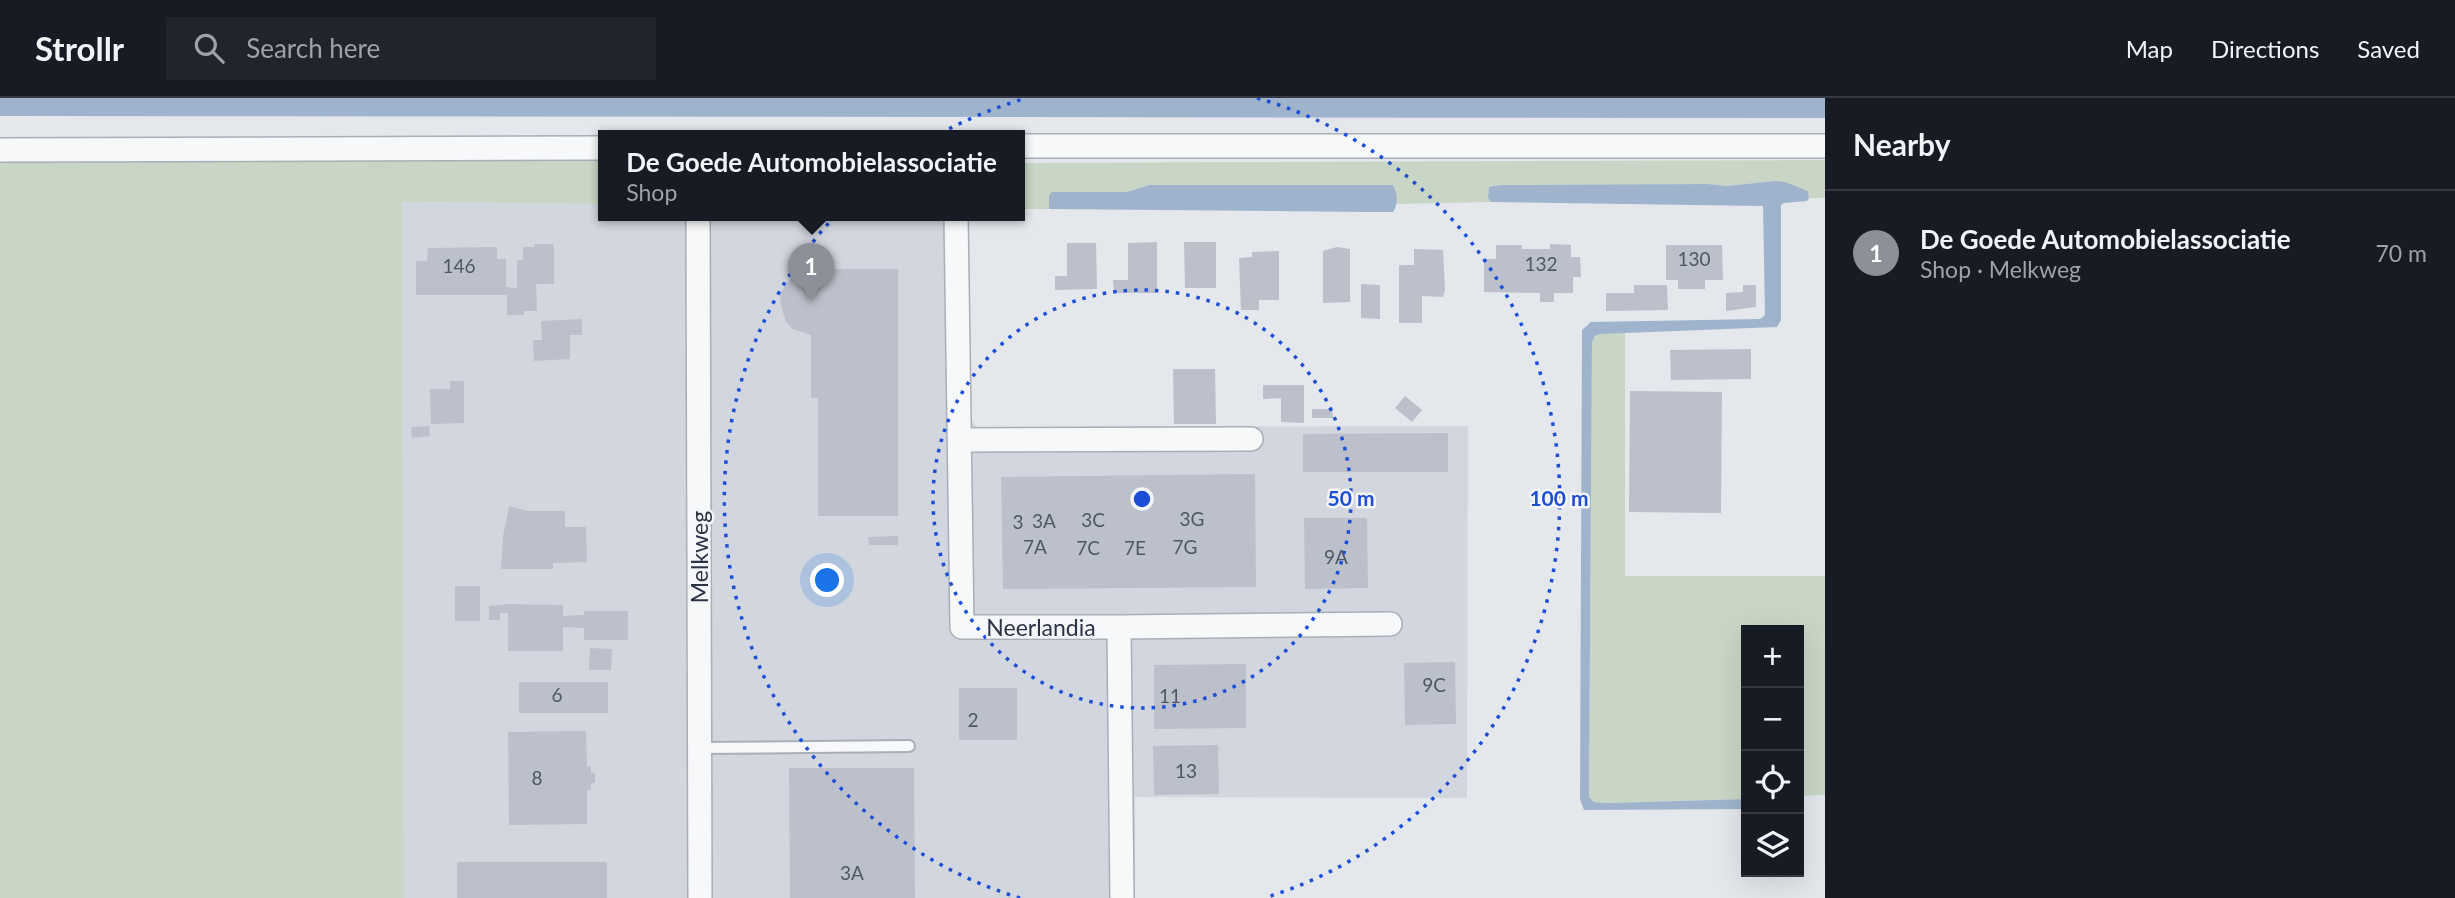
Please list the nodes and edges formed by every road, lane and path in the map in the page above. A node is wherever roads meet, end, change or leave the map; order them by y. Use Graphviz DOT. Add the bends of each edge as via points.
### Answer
graph roads {
  1 [pos="1025,146"];
  2 [pos="1825,146"];
  3 [pos="598,148"];
  4 [pos="0,150"];
  5 [pos="698,221"];
  6 [pos="956,221"];
  7 [pos="1251,439"];
  8 [pos="960,440"];
  9 [pos="1390,624"];
  10 [pos="1119,627"];
  11 [pos="909,746"];
  12 [pos="699,748"];
  13 [pos="700,898"];
  14 [pos="1122,898"];
  1 -- 2 [label="street"];
  3 -- 4 [label="street"];
  5 -- 12 [label="street, Melkweg"];
  6 -- 8 [label="street, Neerlandia"];
  7 -- 8 [label="street"];
  8 -- 10 [label="street, Neerlandia" via="962,626"];
  9 -- 10 [label="street"];
  10 -- 14 [label="street, Neerlandia"];
  11 -- 12 [label="lane"];
  12 -- 13 [label="street, Melkweg"];
}
